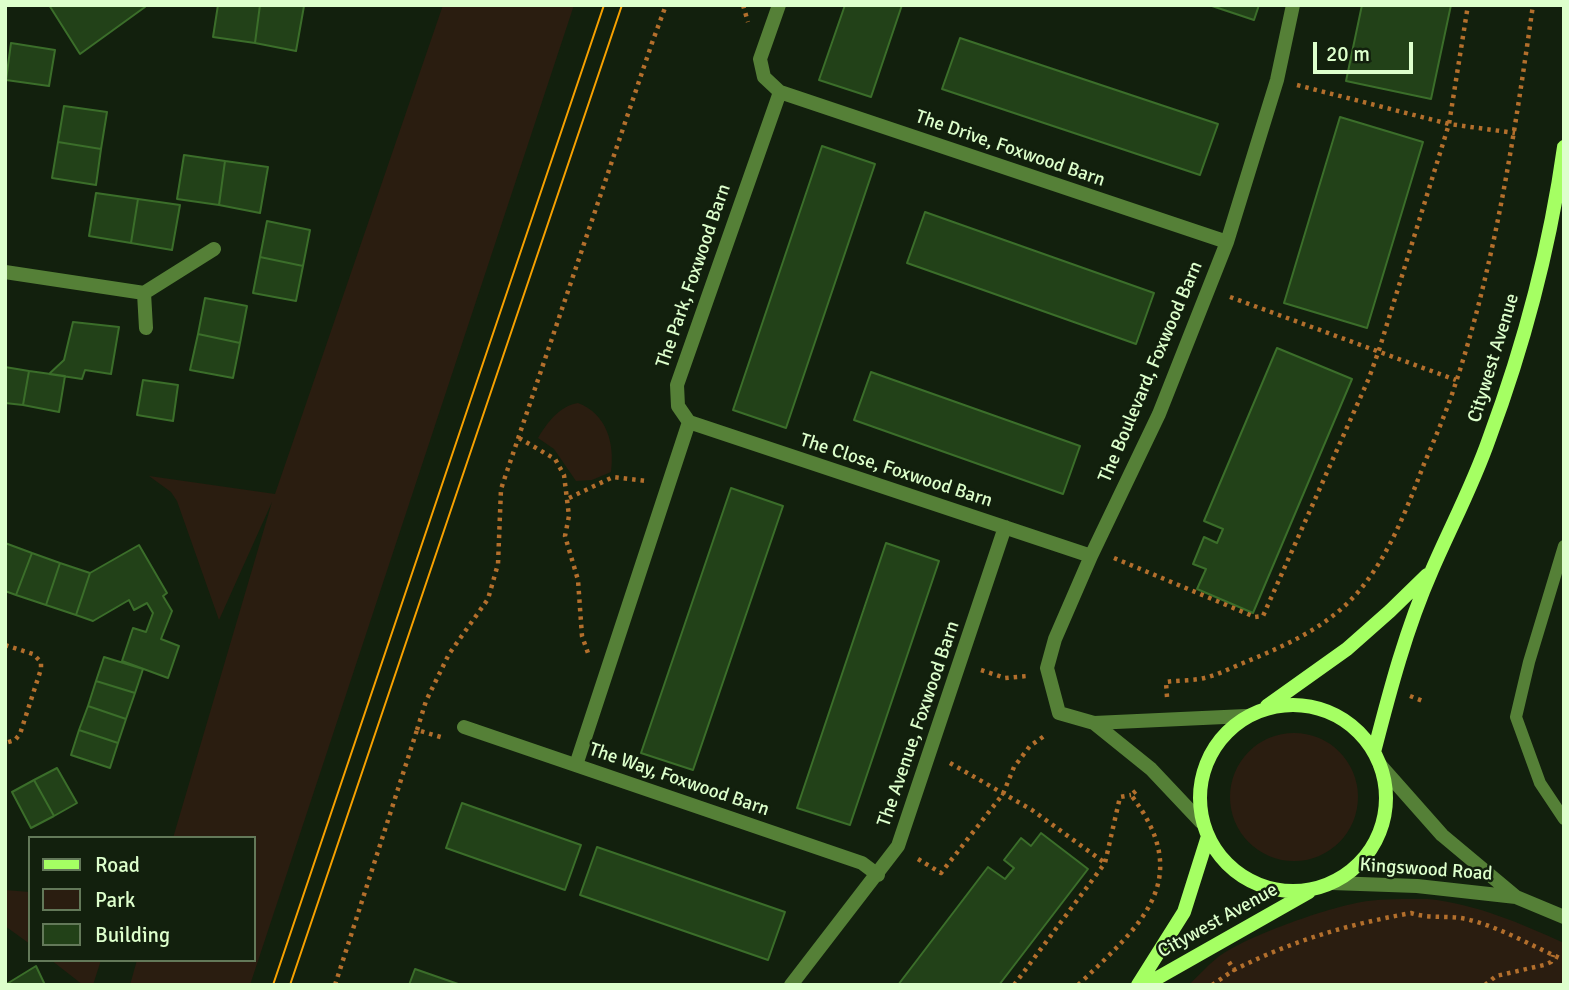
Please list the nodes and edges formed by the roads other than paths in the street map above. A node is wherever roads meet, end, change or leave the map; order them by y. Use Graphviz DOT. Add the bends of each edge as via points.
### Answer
graph roads {
  1 [pos="779,5"];
  2 [pos="1293,5"];
  3 [pos="780,92"];
  4 [pos="1564,147"];
  5 [pos="1227,242"];
  6 [pos="214,249"];
  7 [pos="5,272"];
  8 [pos="144,293"];
  9 [pos="146,328"];
  10 [pos="689,422"];
  11 [pos="1005,527"];
  12 [pos="1564,547"];
  13 [pos="1092,553"];
  14 [pos="1432,570"];
  15 [pos="1263,709"];
  16 [pos="1247,716"];
  17 [pos="1094,723"];
  18 [pos="464,727"];
  19 [pos="1377,758"];
  20 [pos="576,765"];
  21 [pos="1564,819"];
  22 [pos="1201,822"];
  23 [pos="1208,836"];
  24 [pos="878,875"];
  25 [pos="1332,883"];
  26 [pos="1310,891"];
  27 [pos="1516,897"];
  28 [pos="1564,917"];
  29 [pos="791,985"];
  30 [pos="1138,985"];
  31 [pos="1145,985"];
  1 -- 3 [label="street" via="760,59 764,77"];
  2 -- 5 [label="street, The Boulevard, Foxwood Barn" via="1277,80"];
  3 -- 5 [label="street, The Drive, Foxwood Barn"];
  3 -- 10 [label="street, The Park, Foxwood Barn" via="677,385 678,406"];
  4 -- 14 [label="main road, Citywest Avenue" via="1557,197 1513,371 1462,507"];
  5 -- 13 [label="street, The Boulevard, Foxwood Barn" via="1159,414"];
  6 -- 8 [label="street"];
  7 -- 8 [label="street"];
  8 -- 9 [label="street"];
  10 -- 11 [label="street, The Close, Foxwood Barn"];
  10 -- 20 [label="street"];
  11 -- 13 [label="street, The Close, Foxwood Barn"];
  11 -- 24 [label="street, The Avenue, Foxwood Barn" via="898,846"];
  12 -- 21 [label="lane" via="1516,717 1540,783"];
  13 -- 17 [label="street, The Boulevard, Foxwood Barn" via="1047,668 1059,713"];
  14 -- 15 [label="main road, Citywest Avenue" via="1347,649"];
  14 -- 19 [label="main road, Citywest Avenue" via="1405,640"];
  15 -- 16 [label="main road"];
  15 -- 19 [label="main road" via="1304,704 1332,712 1357,729"];
  16 -- 17 [label="street"];
  16 -- 22 [label="main road" via="1223,734 1207,758 1199,788"];
  17 -- 22 [label="street" via="1151,769"];
  18 -- 20 [label="street, The Way, Foxwood Barn"];
  19 -- 25 [label="main road" via="1385,779 1386,809 1378,837 1359,864"];
  19 -- 27 [label="street, Kingswood Road" via="1442,835"];
  20 -- 24 [label="street, The Way, Foxwood Barn" via="862,863"];
  22 -- 23 [label="main road"];
  23 -- 26 [label="main road" via="1216,853 1238,875 1271,888"];
  23 -- 30 [label="main road, Citywest Avenue" via="1184,912"];
  24 -- 29 [label="street, The Avenue, Foxwood Barn"];
  25 -- 26 [label="main road"];
  25 -- 27 [label="street, Kingswood Road"];
  26 -- 31 [label="main road, Citywest Avenue"];
  27 -- 28 [label="street, Kingswood Road"];
}
